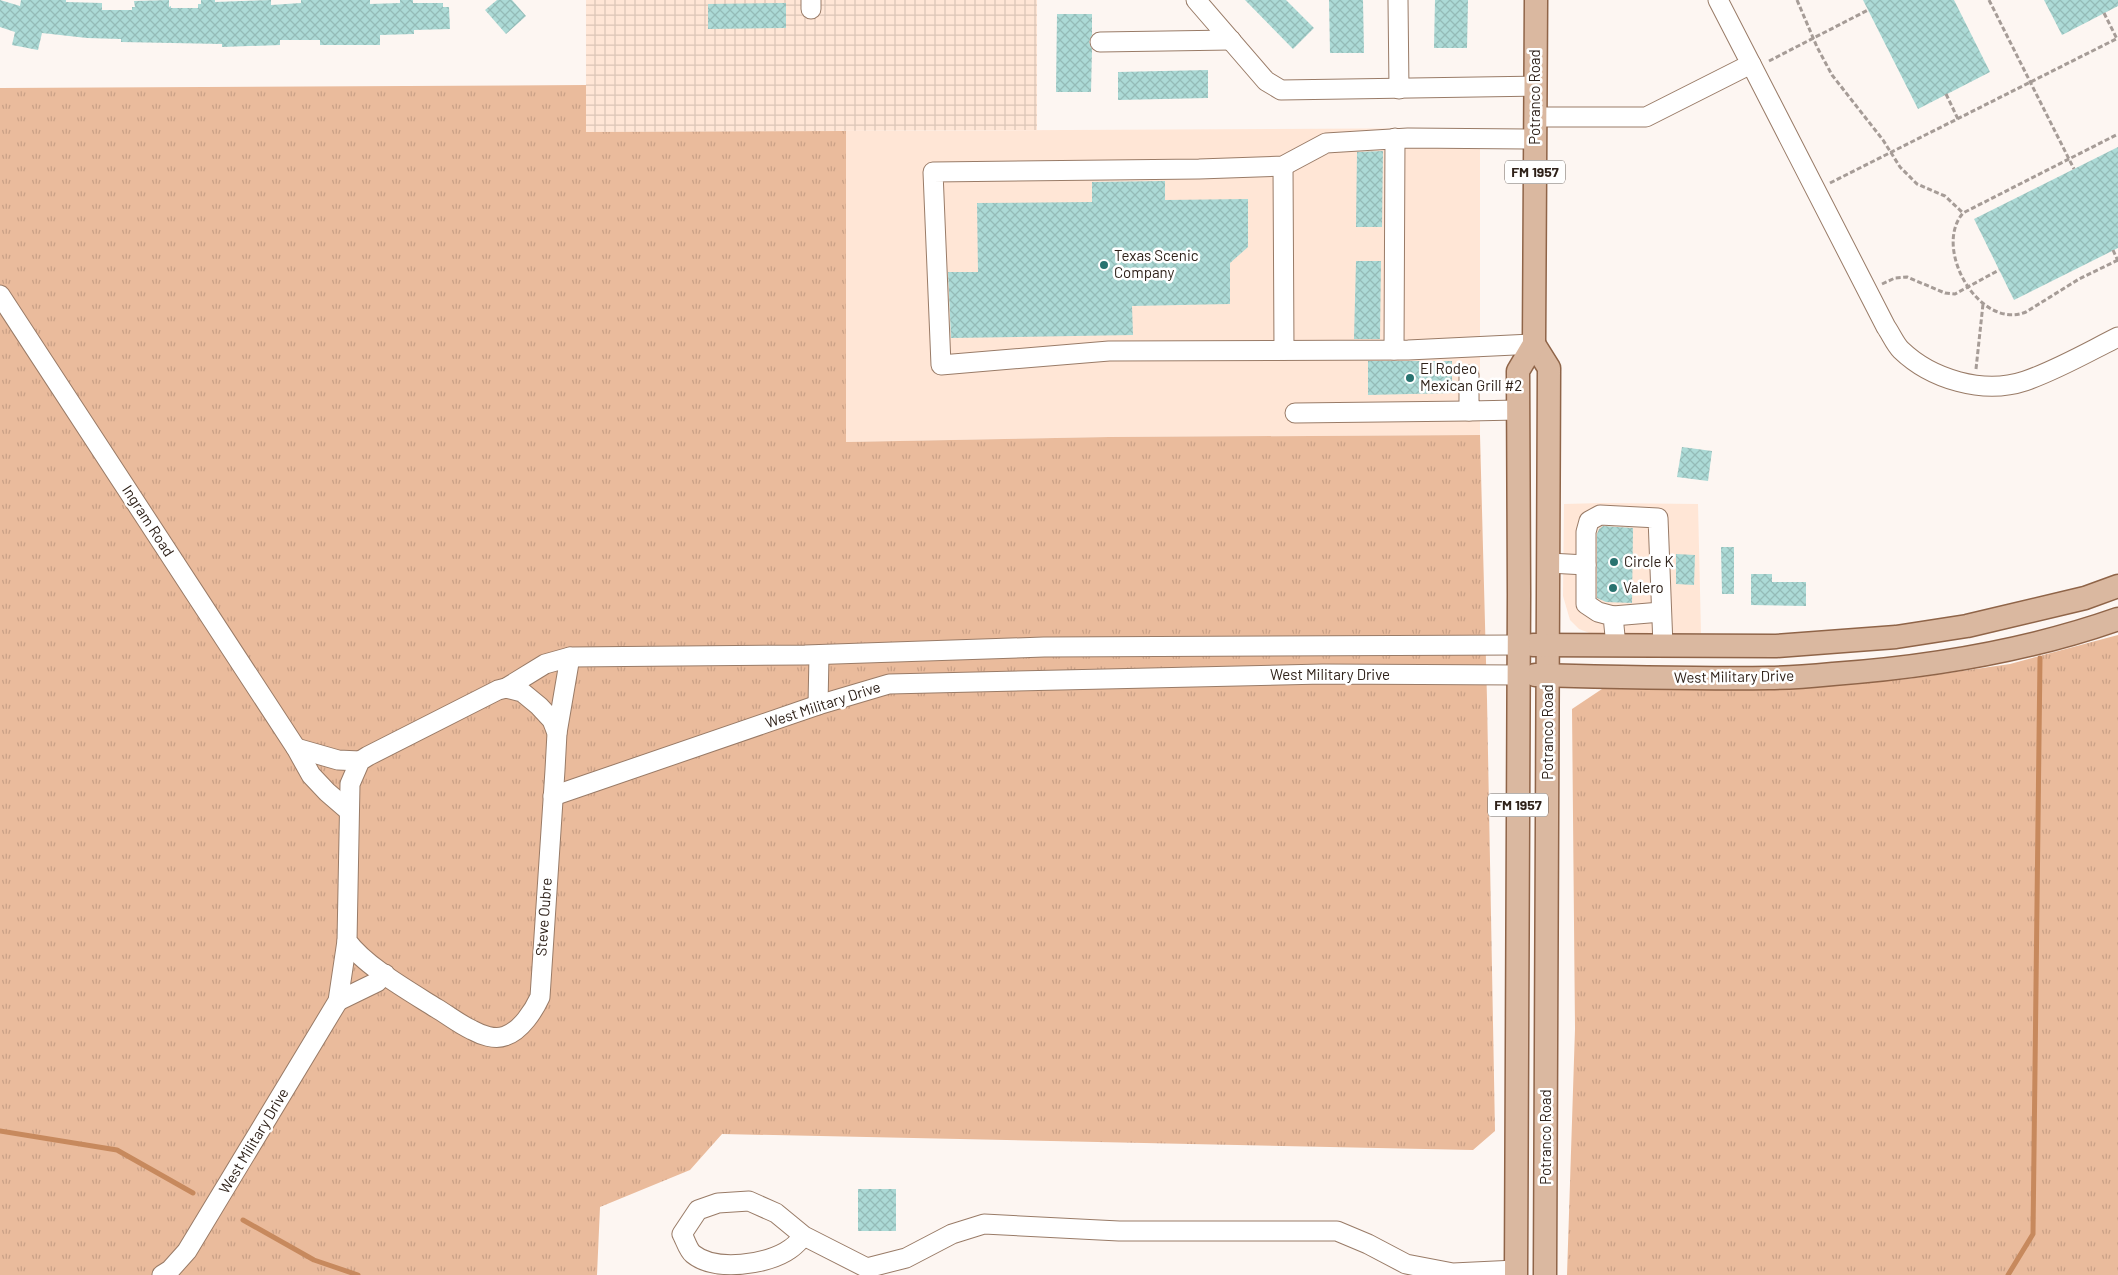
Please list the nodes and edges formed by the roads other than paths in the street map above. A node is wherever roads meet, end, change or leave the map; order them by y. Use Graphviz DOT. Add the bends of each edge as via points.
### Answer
graph roads {
  1 [pos="1196,0"];
  2 [pos="1398,0"];
  3 [pos="1536,0"];
  4 [pos="1718,0"];
  5 [pos="1231,40"];
  6 [pos="1100,42"];
  7 [pos="1751,64"];
  8 [pos="1536,86"];
  9 [pos="1399,89"];
  10 [pos="1536,128"];
  11 [pos="1395,138"];
  12 [pos="1283,166"];
  13 [pos="0,295"];
  14 [pos="2118,337"];
  15 [pos="1534,344"];
  16 [pos="1284,350"];
  17 [pos="1394,350"];
  18 [pos="1468,376"];
  19 [pos="1518,410"];
  20 [pos="1469,411"];
  21 [pos="1295,413"];
  22 [pos="1549,562"];
  23 [pos="1586,565"];
  24 [pos="2118,586"];
  25 [pos="2030,611"];
  26 [pos="1662,612"];
  27 [pos="1613,616"];
  28 [pos="2118,619"];
  29 [pos="2037,643"];
  30 [pos="1518,645"];
  31 [pos="1548,646"];
  32 [pos="1616,646"];
  33 [pos="1663,646"];
  34 [pos="1044,647"];
  35 [pos="819,655"];
  36 [pos="570,658"];
  37 [pos="1519,675"];
  38 [pos="1548,676"];
  39 [pos="1044,680"];
  40 [pos="506,688"];
  41 [pos="818,705"];
  42 [pos="557,733"];
  43 [pos="296,748"];
  44 [pos="360,761"];
  45 [pos="553,796"];
  46 [pos="349,811"];
  47 [pos="347,941"];
  48 [pos="386,974"];
  49 [pos="338,1000"];
  50 [pos="804,1236"];
  51 [pos="1516,1272"];
  52 [pos="162,1275"];
  53 [pos="1545,1275"];
  1 -- 5 [label="street"];
  2 -- 9 [label="street"];
  3 -- 8 [label="main road, Potranco Road / FM 1957"];
  4 -- 7 [label="street"];
  5 -- 6 [label="street"];
  5 -- 9 [label="street" via="1266,82 1281,90"];
  7 -- 10 [label="street" via="1646,117"];
  7 -- 14 [label="street" via="1886,327 1899,348 1917,364 1957,382 2004,385 2042,375"];
  8 -- 9 [label="street"];
  8 -- 10 [label="main road, Potranco Road / FM 1957"];
  10 -- 11 [label="street"];
  10 -- 15 [label="main road, Potranco Road / FM 1957"];
  11 -- 12 [label="street" via="1326,143"];
  11 -- 17 [label="street"];
  12 -- 16 [label="street"];
  12 -- 16 [label="street" via="1199,170 933,172 941,365 1109,350"];
  13 -- 43 [label="street, Ingram Road"];
  15 -- 17 [label="street"];
  15 -- 19 [label="main road, Potranco Road / FM 1957" via="1518,371"];
  15 -- 22 [label="main road, Potranco Road / FM 1957" via="1549,368"];
  16 -- 17 [label="street"];
  18 -- 20 [label="street"];
  19 -- 20 [label="street"];
  19 -- 30 [label="main road, Potranco Road / FM 1957"];
  20 -- 21 [label="street"];
  22 -- 23 [label="street"];
  22 -- 31 [label="main road, Potranco Road / FM 1957"];
  23 -- 26 [label="street" via="1589,521 1600,515 1658,518"];
  23 -- 27 [label="street" via="1586,604"];
  24 -- 25 [label="main road, West Military Drive" via="2085,598"];
  25 -- 29 [label="main road"];
  25 -- 33 [label="main road, West Military Drive" via="1896,638 1776,646"];
  26 -- 27 [label="street"];
  26 -- 33 [label="street"];
  27 -- 32 [label="street"];
  28 -- 29 [label="main road, West Military Drive"];
  29 -- 38 [label="main road, West Military Drive" via="1894,670 1771,678"];
  30 -- 31 [label="main road, West Military Drive"];
  30 -- 34 [label="street, West Military Drive"];
  30 -- 37 [label="main road, Potranco Road / FM 1957"];
  31 -- 32 [label="main road, West Military Drive"];
  31 -- 38 [label="main road, Potranco Road / FM 1957"];
  32 -- 33 [label="main road, West Military Drive"];
  34 -- 35 [label="street, West Military Drive"];
  34 -- 39 [label="street"];
  35 -- 36 [label="street, West Military Drive"];
  35 -- 41 [label="street"];
  36 -- 40 [label="street, West Military Drive" via="545,664"];
  36 -- 42 [label="street, Steve Oubre"];
  37 -- 38 [label="main road, West Military Drive"];
  37 -- 39 [label="street, West Military Drive" via="1323,674"];
  37 -- 51 [label="main road, Potranco Road / FM 1957"];
  38 -- 53 [label="main road, Potranco Road / FM 1957"];
  39 -- 41 [label="street, West Military Drive" via="889,684"];
  40 -- 42 [label="street" via="522,692 539,706 552,720"];
  40 -- 44 [label="street"];
  41 -- 45 [label="street, West Military Drive"];
  42 -- 45 [label="street, Steve Oubre"];
  43 -- 44 [label="street" via="338,760"];
  43 -- 46 [label="street, Ingram Road" via="311,775"];
  44 -- 46 [label="street" via="350,784"];
  45 -- 48 [label="street, Steve Oubre" via="540,996 533,1012 505,1036 488,1037 472,1031"];
  46 -- 47 [label="street"];
  47 -- 48 [label="street, Steve Oubre"];
  47 -- 49 [label="street, West Military Drive"];
  48 -- 49 [label="street" via="378,982"];
  49 -- 52 [label="street, West Military Drive" via="187,1251"];
  50 -- 50 [label="street" via="776,1213 749,1201 718,1203 698,1210 682,1234 692,1253 710,1262 737,1266 790,1250"];
  50 -- 51 [label="street" via="866,1268 906,1258 952,1234 984,1224 1119,1231 1337,1231 1406,1264 1453,1273"];
}
